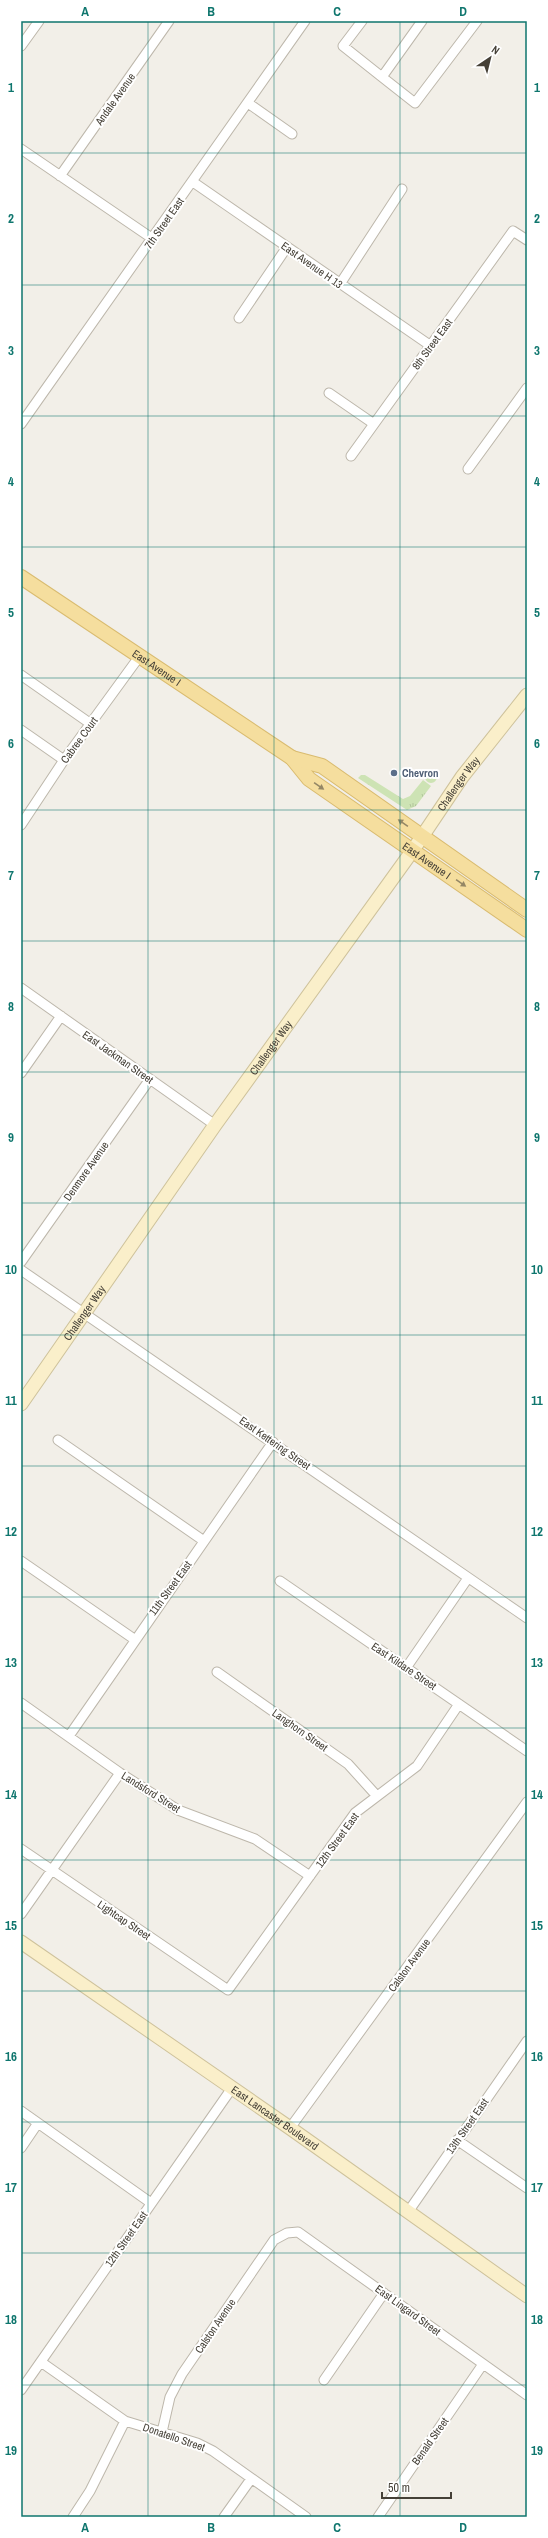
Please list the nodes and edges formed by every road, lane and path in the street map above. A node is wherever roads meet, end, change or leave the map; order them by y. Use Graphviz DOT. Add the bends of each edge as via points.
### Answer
graph roads {
  1 [pos="38,21"];
  2 [pos="169,21"];
  3 [pos="305,21"];
  4 [pos="362,21"];
  5 [pos="422,21"];
  6 [pos="477,21"];
  7 [pos="21,46"];
  8 [pos="382,77"];
  9 [pos="248,103"];
  10 [pos="292,134"];
  11 [pos="21,149"];
  12 [pos="60,176"];
  13 [pos="193,182"];
  14 [pos="402,189"];
  15 [pos="153,239"];
  16 [pos="527,240"];
  17 [pos="287,247"];
  18 [pos="340,284"];
  19 [pos="239,318"];
  20 [pos="431,346"];
  21 [pos="527,388"];
  22 [pos="329,393"];
  23 [pos="21,424"];
  24 [pos="374,424"];
  25 [pos="351,456"];
  26 [pos="468,469"];
  27 [pos="21,577"];
  28 [pos="139,657"];
  29 [pos="21,675"];
  30 [pos="527,695"];
  31 [pos="91,724"];
  32 [pos="21,730"];
  33 [pos="292,758"];
  34 [pos="64,760"];
  35 [pos="21,825"];
  36 [pos="422,837"];
  37 [pos="413,850"];
  38 [pos="527,910"];
  39 [pos="527,930"];
  40 [pos="21,988"];
  41 [pos="61,1016"];
  42 [pos="21,1073"];
  43 [pos="150,1079"];
  44 [pos="215,1125"];
  45 [pos="21,1262"];
  46 [pos="21,1270"];
  47 [pos="85,1313"];
  48 [pos="21,1404"];
  49 [pos="58,1440"];
  50 [pos="273,1442"];
  51 [pos="204,1541"];
  52 [pos="21,1561"];
  53 [pos="468,1578"];
  54 [pos="280,1581"];
  55 [pos="527,1618"];
  56 [pos="134,1638"];
  57 [pos="406,1668"];
  58 [pos="217,1672"];
  59 [pos="21,1703"];
  60 [pos="459,1704"];
  61 [pos="69,1736"];
  62 [pos="527,1751"];
  63 [pos="120,1773"];
  64 [pos="376,1795"];
  65 [pos="527,1802"];
  66 [pos="21,1849"];
  67 [pos="51,1870"];
  68 [pos="310,1876"];
  69 [pos="21,1914"];
  70 [pos="21,1942"];
  71 [pos="228,1990"];
  72 [pos="527,2041"];
  73 [pos="232,2088"];
  74 [pos="21,2111"];
  75 [pos="38,2123"];
  76 [pos="290,2128"];
  77 [pos="458,2140"];
  78 [pos="21,2148"];
  79 [pos="527,2188"];
  80 [pos="151,2203"];
  81 [pos="408,2212"];
  82 [pos="287,2233"];
  83 [pos="384,2293"];
  84 [pos="527,2296"];
  85 [pos="41,2362"];
  86 [pos="483,2364"];
  87 [pos="324,2380"];
  88 [pos="21,2390"];
  89 [pos="527,2395"];
  90 [pos="125,2421"];
  91 [pos="162,2432"];
  92 [pos="251,2479"];
  93 [pos="73,2517"];
  94 [pos="224,2517"];
  95 [pos="306,2517"];
  96 [pos="378,2517"];
  1 -- 7 [label="street"];
  2 -- 12 [label="street, Andale Avenue"];
  3 -- 9 [label="street, 7th Street East"];
  4 -- 8 [label="street" via="343,46"];
  5 -- 8 [label="street"];
  6 -- 8 [label="street" via="415,103"];
  9 -- 10 [label="street"];
  9 -- 13 [label="street, 7th Street East"];
  11 -- 12 [label="street"];
  12 -- 15 [label="street"];
  13 -- 15 [label="street, 7th Street East"];
  13 -- 17 [label="street, East Avenue H 13"];
  14 -- 18 [label="street"];
  15 -- 23 [label="street, 7th Street East"];
  16 -- 20 [label="street, 8th Street East" via="513,230"];
  17 -- 18 [label="street, East Avenue H 13"];
  17 -- 19 [label="street"];
  18 -- 20 [label="street, East Avenue H 13"];
  20 -- 24 [label="street, 8th Street East"];
  21 -- 26 [label="street"];
  22 -- 24 [label="street"];
  24 -- 25 [label="street, 8th Street East"];
  27 -- 28 [label="main road, East Avenue I"];
  28 -- 31 [label="street, Cabree Court"];
  28 -- 33 [label="main road, East Avenue I"];
  29 -- 31 [label="street"];
  30 -- 36 [label="main road, Challenger Way" via="462,777"];
  31 -- 34 [label="street, Cabree Court"];
  32 -- 34 [label="street"];
  36 -- 33 [label="main road, East Avenue I, one-way" via="322,766"];
  33 -- 37 [label="main road, East Avenue I, one-way" via="310,779"];
  34 -- 35 [label="street, Cabree Court"];
  36 -- 37 [label="main road, Challenger Way"];
  36 -- 38 [label="main road, East Avenue I"];
  37 -- 39 [label="main road, East Avenue I, one-way"];
  37 -- 44 [label="main road, Challenger Way"];
  40 -- 41 [label="street, East Jackman Street"];
  41 -- 42 [label="street"];
  41 -- 43 [label="street, East Jackman Street"];
  43 -- 44 [label="street, East Jackman Street"];
  43 -- 45 [label="street, Denmore Avenue"];
  44 -- 47 [label="main road, Challenger Way"];
  46 -- 47 [label="street, East Kettering Street"];
  47 -- 48 [label="main road, Challenger Way"];
  47 -- 50 [label="street, East Kettering Street"];
  49 -- 51 [label="street"];
  50 -- 51 [label="street, 11th Street East"];
  50 -- 53 [label="street, East Kettering Street"];
  51 -- 56 [label="street, 11th Street East"];
  52 -- 56 [label="street"];
  53 -- 55 [label="street, East Kettering Street"];
  53 -- 57 [label="street"];
  54 -- 57 [label="street, East Kildare Street"];
  56 -- 61 [label="street, 11th Street East"];
  57 -- 60 [label="street, East Kildare Street"];
  58 -- 64 [label="street, Langhorn Street" via="348,1764"];
  59 -- 61 [label="street, Landsford Street"];
  60 -- 62 [label="street, East Kildare Street"];
  60 -- 64 [label="street, 12th Street East" via="417,1766"];
  61 -- 63 [label="street, Landsford Street"];
  63 -- 67 [label="street"];
  63 -- 68 [label="street, Landsford Street" via="178,1810 255,1839"];
  64 -- 68 [label="street, 12th Street East" via="355,1813"];
  65 -- 76 [label="street, Calston Avenue"];
  66 -- 67 [label="street, Lightcap Street"];
  67 -- 69 [label="street"];
  67 -- 71 [label="street, Lightcap Street"];
  68 -- 71 [label="street, 12th Street East"];
  70 -- 73 [label="main road, East Lancaster Boulevard"];
  72 -- 77 [label="street, 13th Street East"];
  73 -- 76 [label="main road, East Lancaster Boulevard"];
  73 -- 80 [label="street, 12th Street East"];
  74 -- 75 [label="street"];
  75 -- 78 [label="street"];
  75 -- 80 [label="street"];
  76 -- 81 [label="main road, East Lancaster Boulevard"];
  77 -- 79 [label="street"];
  77 -- 81 [label="street, 13th Street East"];
  80 -- 85 [label="street, 12th Street East"];
  81 -- 84 [label="main road, East Lancaster Boulevard"];
  82 -- 83 [label="street, East Lingard Street" via="298,2232"];
  82 -- 91 [label="street, Calston Avenue" via="274,2240 182,2374 170,2397"];
  83 -- 86 [label="street, East Lingard Street"];
  83 -- 87 [label="street"];
  85 -- 88 [label="street, 12th Street East"];
  85 -- 90 [label="street, Donatello Street"];
  86 -- 89 [label="street, East Lingard Street"];
  86 -- 96 [label="street, Benald Street"];
  90 -- 91 [label="street, Donatello Street"];
  90 -- 93 [label="street" via="90,2490"];
  91 -- 92 [label="street, Donatello Street" via="213,2451"];
  92 -- 94 [label="street"];
  92 -- 95 [label="street, Donatello Street"];
}
